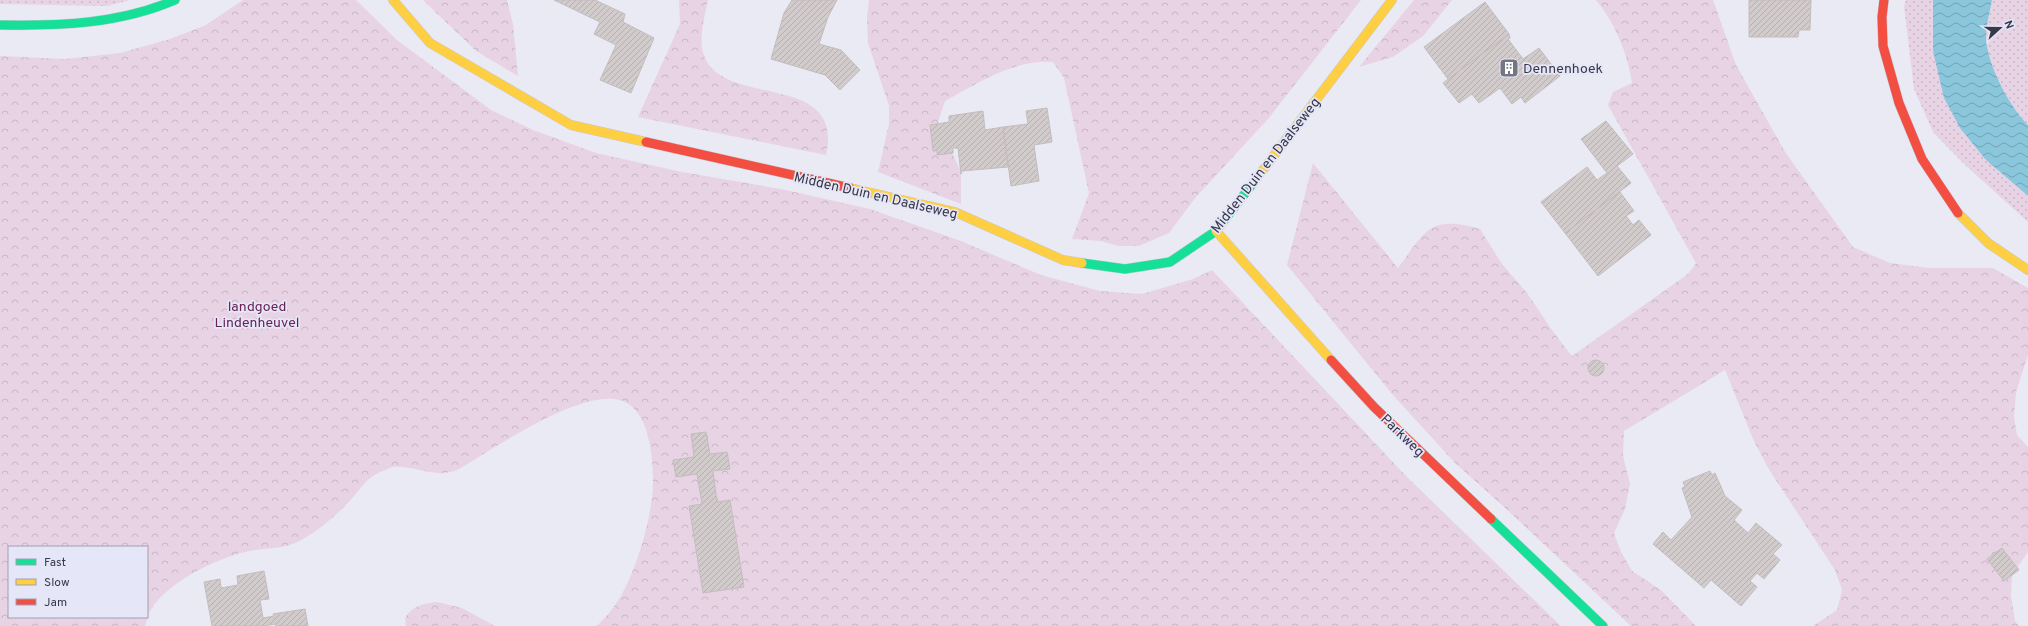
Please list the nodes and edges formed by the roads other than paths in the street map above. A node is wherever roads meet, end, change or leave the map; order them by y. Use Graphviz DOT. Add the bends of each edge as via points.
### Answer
graph roads {
  1 [pos="175,0"];
  2 [pos="393,0"];
  3 [pos="1392,0"];
  4 [pos="1884,0"];
  5 [pos="0,25"];
  6 [pos="1216,231"];
  7 [pos="2028,270"];
  8 [pos="1603,626"];
  1 -- 5 [label="street" via="133,15 91,21"];
  2 -- 6 [label="street, Midden Duin en Daalseweg" via="430,42 571,125 955,212 1063,260 1125,269 1170,262"];
  3 -- 6 [label="street, Midden Duin en Daalseweg"];
  4 -- 7 [label="street" via="1883,46 1899,102 1922,159 1956,211 1988,243"];
  6 -- 8 [label="street, Parkweg" via="1374,407"];
}
